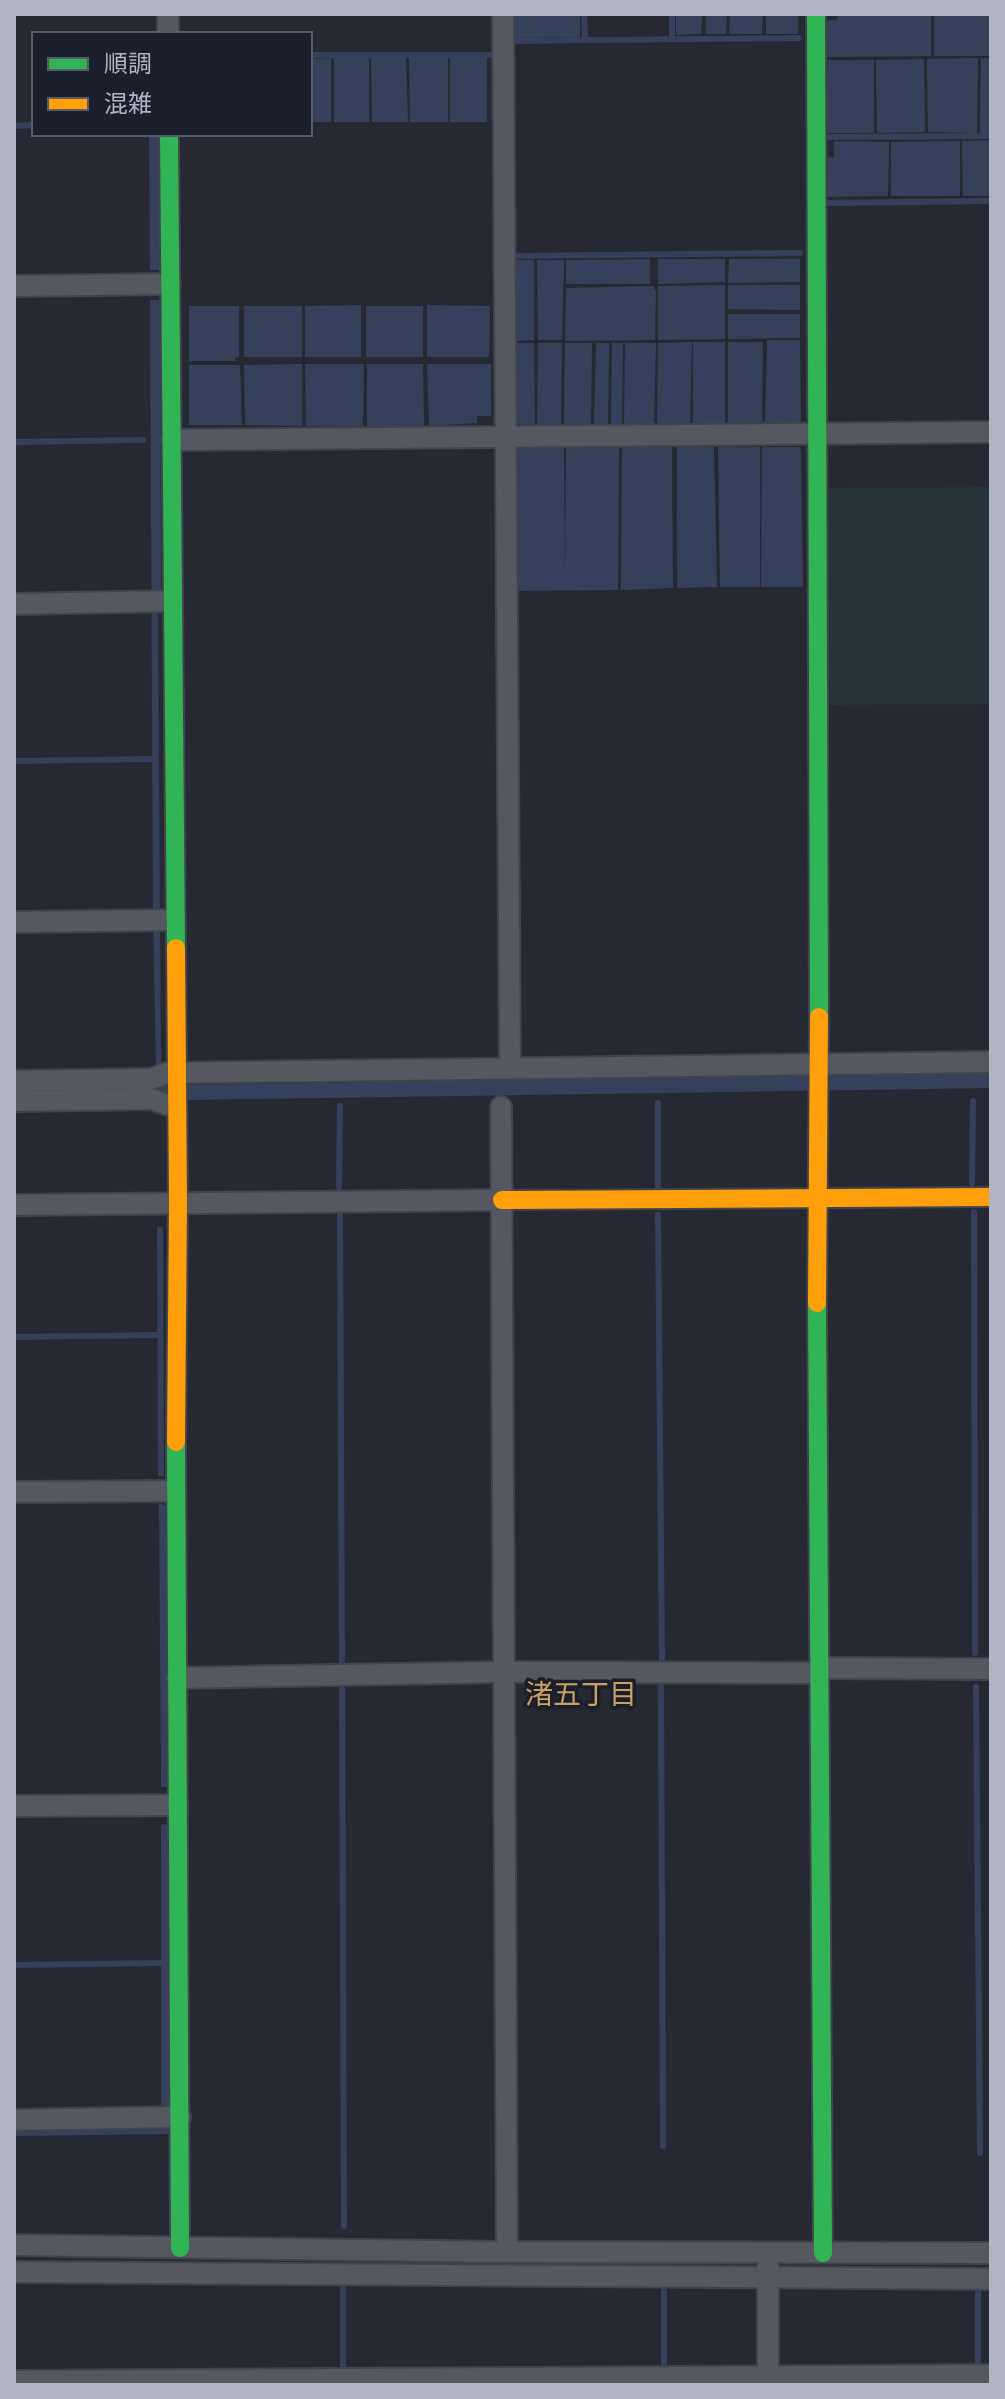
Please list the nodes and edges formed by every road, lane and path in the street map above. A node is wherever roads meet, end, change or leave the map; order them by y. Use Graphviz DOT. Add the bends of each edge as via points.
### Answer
graph roads {
  1 [pos="503,14"];
  2 [pos="816,14"];
  3 [pos="169,136"];
  4 [pos="170,284"];
  5 [pos="14,286"];
  6 [pos="991,432"];
  7 [pos="819,434"];
  8 [pos="505,437"];
  9 [pos="172,440"];
  10 [pos="161,602"];
  11 [pos="14,604"];
  12 [pos="163,921"];
  13 [pos="14,922"];
  14 [pos="991,1062"];
  15 [pos="819,1064"];
  16 [pos="510,1069"];
  17 [pos="164,1075"];
  18 [pos="14,1081"];
  19 [pos="14,1101"];
  20 [pos="176,1105"];
  21 [pos="501,1107"];
  22 [pos="991,1197"];
  23 [pos="816,1199"];
  24 [pos="502,1200"];
  25 [pos="178,1203"];
  26 [pos="14,1205"];
  27 [pos="175,1491"];
  28 [pos="14,1492"];
  29 [pos="991,1669"];
  30 [pos="819,1671"];
  31 [pos="503,1672"];
  32 [pos="177,1678"];
  33 [pos="177,1805"];
  34 [pos="14,1806"];
  35 [pos="180,2117"];
  36 [pos="14,2120"];
  37 [pos="14,2245"];
  38 [pos="180,2248"];
  39 [pos="507,2252"];
  40 [pos="823,2253"];
  41 [pos="991,2253"];
  42 [pos="768,2265"];
  43 [pos="14,2272"];
  44 [pos="991,2279"];
  45 [pos="991,2375"];
  46 [pos="765,2380"];
  47 [pos="14,2381"];
  48 [pos="502,2382"];
  49 [pos="186,2383"];
  1 -- 8 [label="street"];
  2 -- 7 [label="street"];
  3 -- 4 [label="street"];
  4 -- 5 [label="street"];
  4 -- 9 [label="street"];
  6 -- 7 [label="street"];
  7 -- 8 [label="street"];
  7 -- 15 [label="street"];
  8 -- 9 [label="street"];
  8 -- 16 [label="street"];
  9 -- 10 [label="street"];
  10 -- 11 [label="street"];
  10 -- 12 [label="street"];
  12 -- 13 [label="street"];
  12 -- 17 [label="street"];
  14 -- 15 [label="street"];
  15 -- 16 [label="street"];
  15 -- 23 [label="street"];
  16 -- 17 [label="street"];
  17 -- 18 [label="street"];
  17 -- 20 [label="street"];
  19 -- 20 [label="street" via="152,1099"];
  20 -- 25 [label="street"];
  21 -- 24 [label="street"];
  22 -- 23 [label="street"];
  23 -- 24 [label="street"];
  23 -- 30 [label="street"];
  24 -- 25 [label="street"];
  24 -- 31 [label="street"];
  25 -- 26 [label="street"];
  25 -- 27 [label="street"];
  27 -- 28 [label="street"];
  27 -- 32 [label="street"];
  29 -- 30 [label="street"];
  30 -- 31 [label="street"];
  30 -- 40 [label="street"];
  31 -- 32 [label="street"];
  31 -- 39 [label="street"];
  32 -- 33 [label="street"];
  33 -- 34 [label="street"];
  33 -- 35 [label="street"];
  35 -- 36 [label="street"];
  35 -- 38 [label="street"];
  37 -- 38 [label="street"];
  38 -- 39 [label="street"];
  39 -- 42 [label="street"];
  40 -- 41 [label="street"];
  40 -- 42 [label="street"];
  42 -- 43 [label="street"];
  42 -- 44 [label="street"];
  42 -- 46 [label="street"];
  45 -- 46 [label="street"];
  46 -- 48 [label="street"];
  47 -- 49 [label="street"];
  48 -- 49 [label="street"];
}
